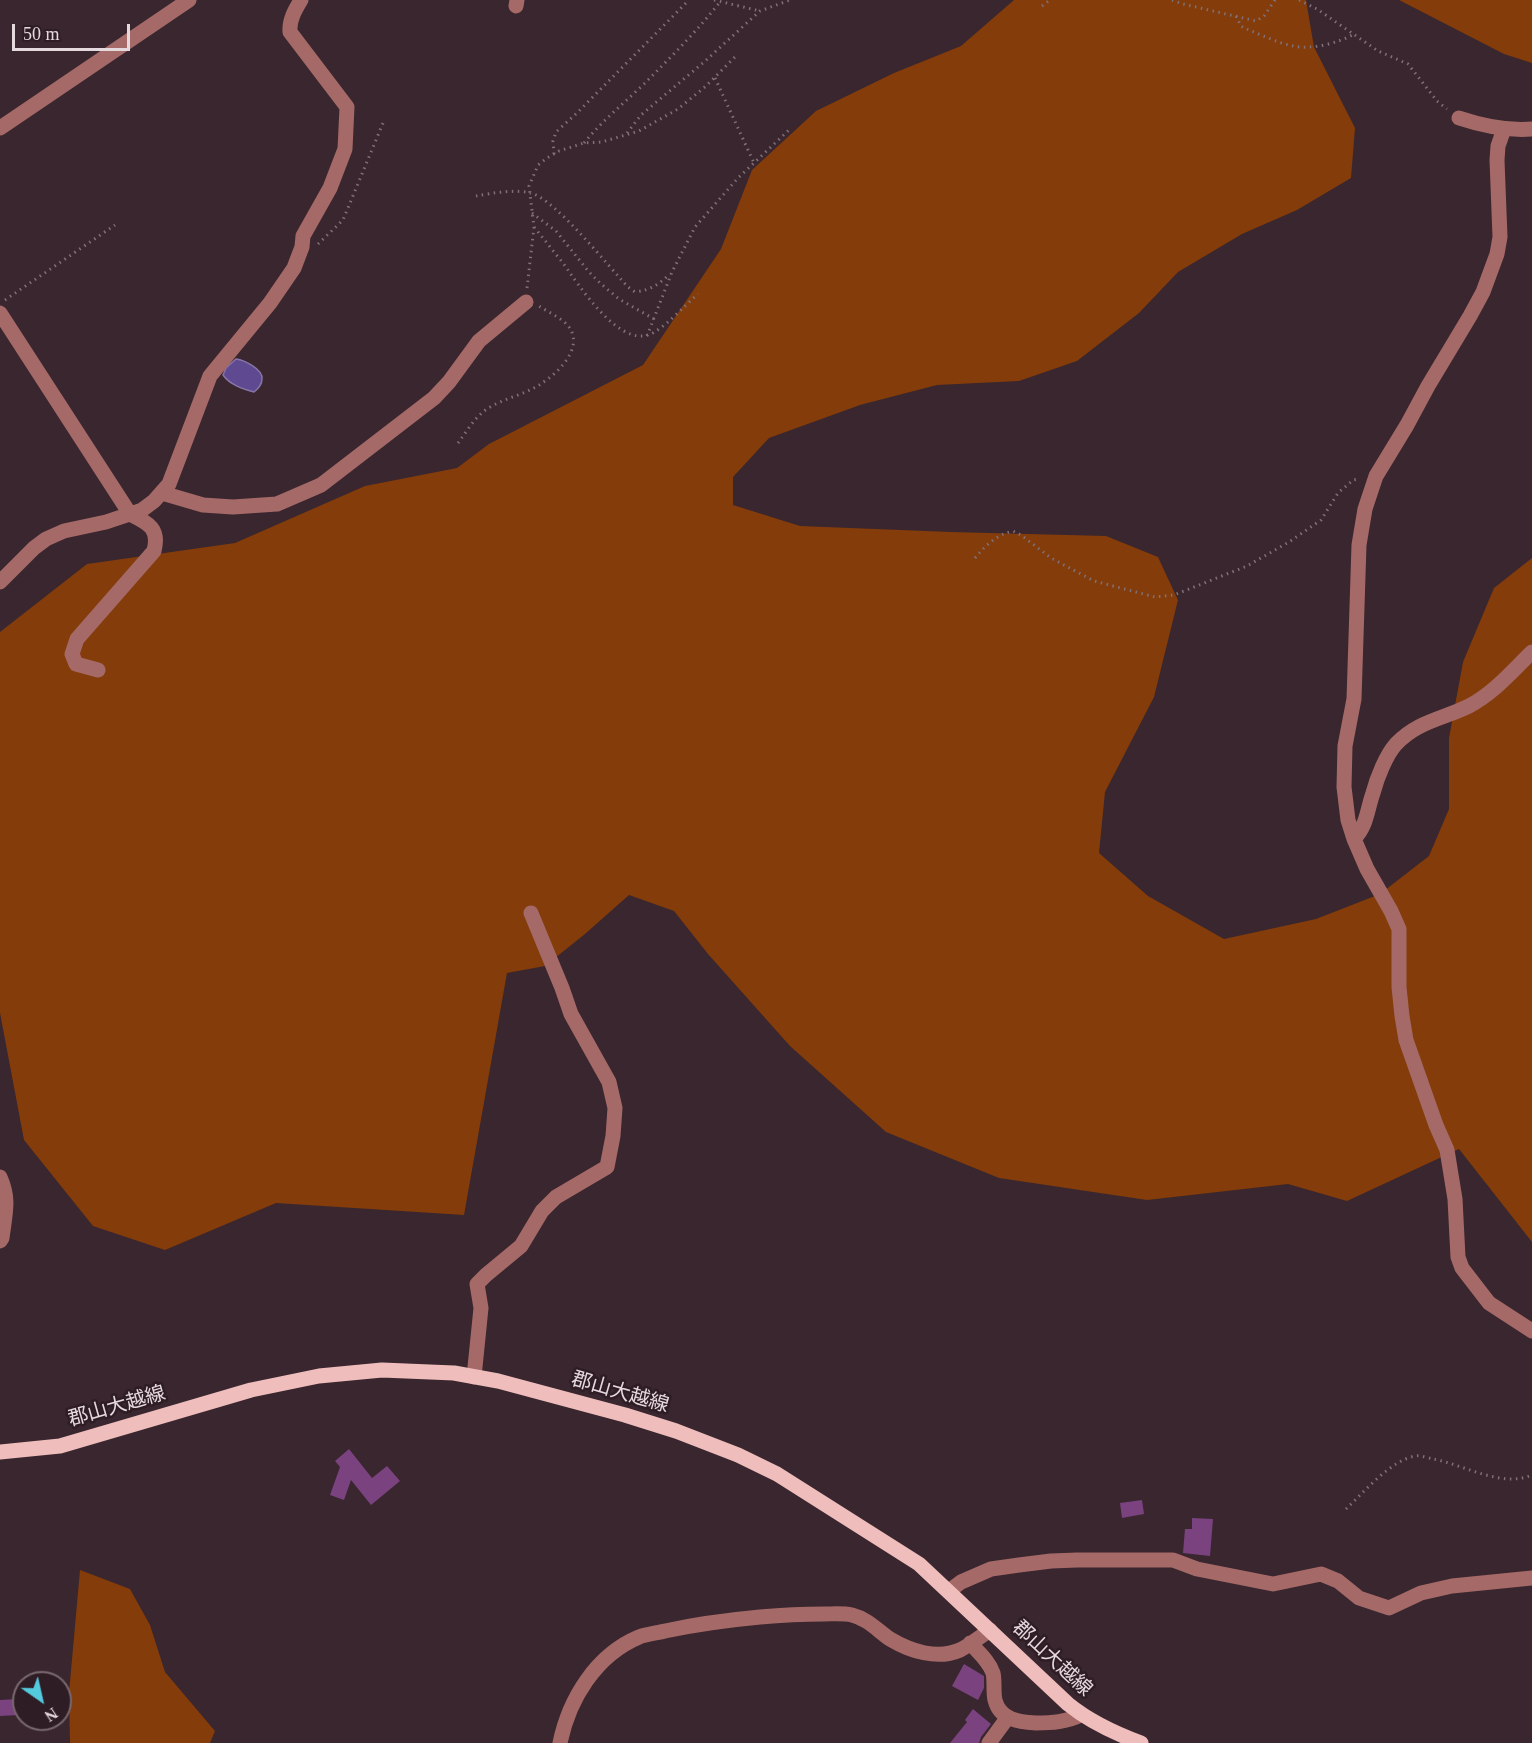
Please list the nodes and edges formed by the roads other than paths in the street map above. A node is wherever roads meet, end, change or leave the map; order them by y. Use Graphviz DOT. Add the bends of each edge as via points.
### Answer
graph roads {
  1 [pos="189,0"];
  2 [pos="301,0"];
  3 [pos="1459,118"];
  4 [pos="0,128"];
  5 [pos="1504,129"];
  6 [pos="1532,129"];
  7 [pos="526,302"];
  8 [pos="0,313"];
  9 [pos="162,493"];
  10 [pos="130,514"];
  11 [pos="0,582"];
  12 [pos="1532,652"];
  13 [pos="98,670"];
  14 [pos="1354,839"];
  15 [pos="531,913"];
  16 [pos="0,1177"];
  17 [pos="0,1241"];
  18 [pos="1532,1331"];
  19 [pos="474,1377"];
  20 [pos="0,1452"];
  21 [pos="1532,1578"];
  22 [pos="949,1591"];
  23 [pos="990,1630"];
  24 [pos="970,1643"];
  25 [pos="1081,1714"];
  26 [pos="1008,1717"];
  27 [pos="560,1743"];
  28 [pos="989,1743"];
  29 [pos="1141,1743"];
  1 -- 4 [label="street"];
  2 -- 9 [label="street" via="289,25 290,32 347,107 345,148 330,188 303,236 294,268 210,376 169,484"];
  3 -- 5 [label="street"];
  5 -- 6 [label="street"];
  5 -- 14 [label="street" via="1498,146 1500,237 1494,264 1470,316 1376,476 1365,509 1359,545 1354,699 1345,746 1344,787"];
  7 -- 9 [label="street" via="479,341 434,398 321,485 277,504 232,507 203,505"];
  8 -- 10 [label="street"];
  9 -- 10 [label="street" via="142,510"];
  10 -- 11 [label="street" via="46,539"];
  10 -- 13 [label="street" via="150,525 156,542 154,551 77,639 72,654 76,664"];
  12 -- 14 [label="street" via="1490,693 1425,722 1394,746 1373,792 1362,831"];
  14 -- 18 [label="street" via="1399,929 1399,987 1406,1040 1447,1150 1458,1257 1489,1303"];
  15 -- 19 [label="street" via="571,1014 609,1082 615,1108 613,1136 607,1167 556,1197 542,1211 521,1246 477,1284 481,1308"];
  16 -- 17 [label="street" via="8,1205"];
  19 -- 20 [label="main road, 郡山大越線" via="382,1370 320,1376 251,1390 60,1446"];
  19 -- 22 [label="main road, 郡山大越線" via="625,1415 738,1455 777,1474 919,1564"];
  21 -- 22 [label="street" via="1431,1590 1389,1608 1359,1598 1338,1581 1321,1574 1273,1584 1197,1569 1173,1560 1114,1559 1051,1561 991,1569"];
  22 -- 23 [label="main road, 郡山大越線"];
  23 -- 24 [label="street"];
  23 -- 25 [label="main road, 郡山大越線"];
  24 -- 26 [label="street" via="993,1672 996,1702"];
  24 -- 27 [label="street" via="942,1655 922,1653 890,1639 867,1620 837,1613 726,1620 641,1636 613,1651 589,1678 571,1708"];
  25 -- 26 [label="street" via="1050,1723 1016,1722"];
  25 -- 29 [label="main road, 郡山大越線"];
  26 -- 28 [label="street"];
}
